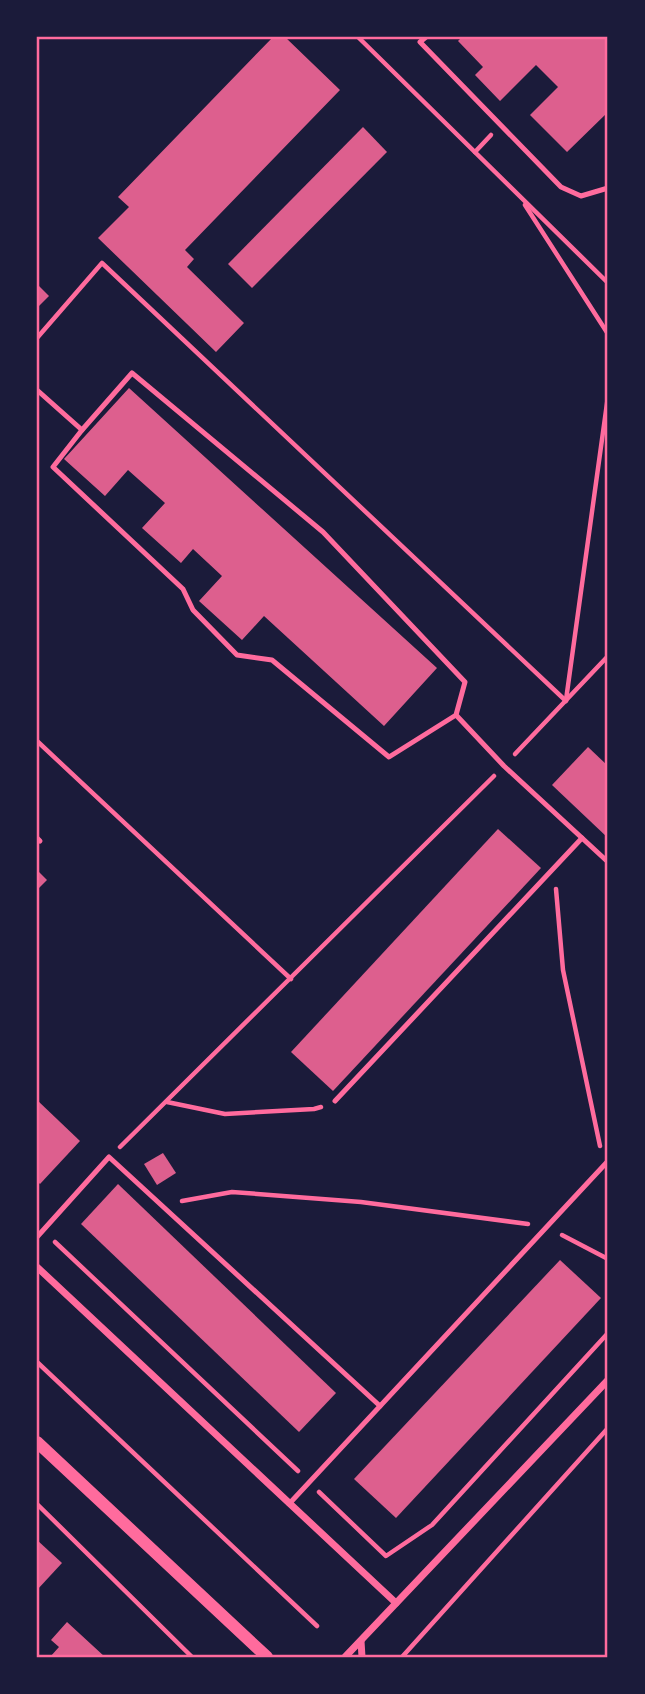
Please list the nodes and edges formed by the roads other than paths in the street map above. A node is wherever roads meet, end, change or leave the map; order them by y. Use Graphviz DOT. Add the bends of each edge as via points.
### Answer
graph roads {
  1 [pos="426,37"];
  2 [pos="608,188"];
  3 [pos="37,390"];
  4 [pos="82,430"];
  5 [pos="456,715"];
  6 [pos="582,838"];
  7 [pos="608,863"];
  8 [pos="335,1101"];
  9 [pos="606,1163"];
  10 [pos="37,1237"];
  11 [pos="37,1267"];
  12 [pos="608,1380"];
  13 [pos="380,1406"];
  14 [pos="37,1442"];
  15 [pos="289,1504"];
  16 [pos="396,1604"];
  17 [pos="361,1641"];
  18 [pos="267,1657"];
  19 [pos="345,1657"];
  20 [pos="362,1657"];
  1 -- 2 [label="lane" via="420,42 561,187 581,196"];
  3 -- 4 [label="lane"];
  4 -- 5 [label="lane" via="132,373 323,532 465,682"];
  4 -- 5 [label="lane" via="53,467 183,589 193,610 237,654 272,660 389,757"];
  5 -- 6 [label="lane"];
  6 -- 7 [label="lane"];
  6 -- 8 [label="lane"];
  9 -- 13 [label="lane"];
  10 -- 13 [label="lane" via="109,1157"];
  11 -- 15 [label="street"];
  12 -- 16 [label="street"];
  13 -- 15 [label="lane"];
  14 -- 18 [label="street"];
  15 -- 16 [label="street"];
  16 -- 17 [label="street"];
  17 -- 19 [label="street"];
  17 -- 20 [label="street"];
}
